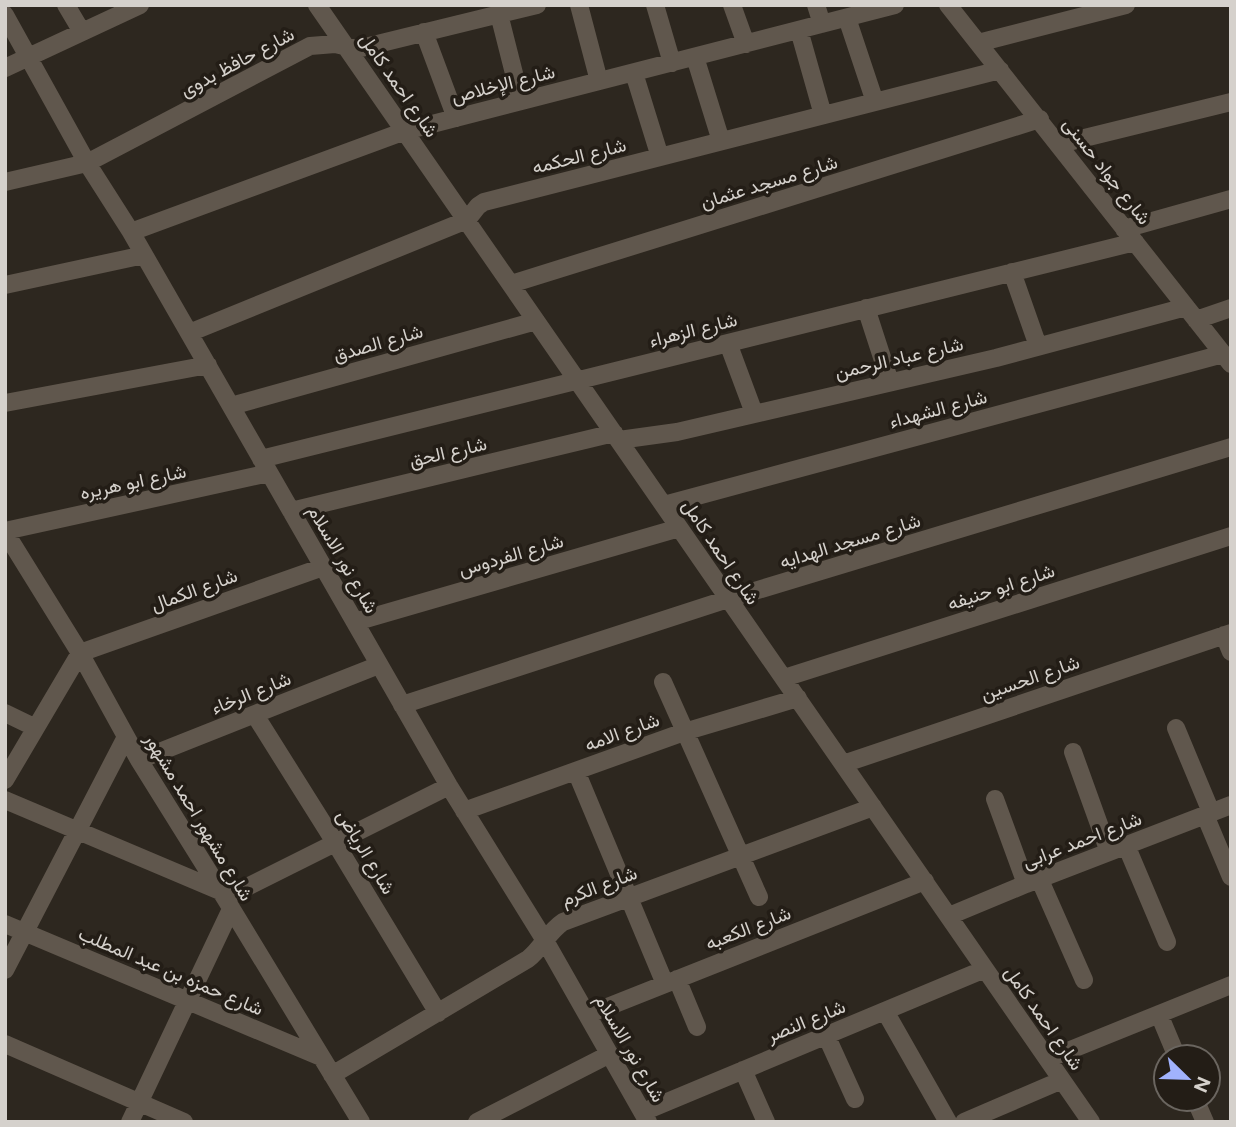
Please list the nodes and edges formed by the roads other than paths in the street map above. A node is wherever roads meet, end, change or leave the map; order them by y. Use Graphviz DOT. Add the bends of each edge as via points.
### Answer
graph roads {
  1 [pos="66,5"];
  2 [pos="140,5"];
  3 [pos="317,5"];
  4 [pos="537,5"];
  5 [pos="579,5"];
  6 [pos="655,5"];
  7 [pos="732,5"];
  8 [pos="816,5"];
  9 [pos="895,5"];
  10 [pos="948,5"];
  11 [pos="1126,5"];
  12 [pos="499,14"];
  13 [pos="5,15"];
  14 [pos="847,18"];
  15 [pos="822,24"];
  16 [pos="799,30"];
  17 [pos="82,32"];
  18 [pos="424,32"];
  19 [pos="978,43"];
  20 [pos="746,44"];
  21 [pos="347,48"];
  22 [pos="29,56"];
  23 [pos="695,57"];
  24 [pos="672,62"];
  25 [pos="5,68"];
  26 [pos="1000,70"];
  27 [pos="634,73"];
  28 [pos="599,81"];
  29 [pos="521,102"];
  30 [pos="876,102"];
  31 [pos="1231,102"];
  32 [pos="823,115"];
  33 [pos="456,118"];
  34 [pos="1040,120"];
  35 [pos="405,131"];
  36 [pos="721,141"];
  37 [pos="1060,144"];
  38 [pos="660,157"];
  39 [pos="87,163"];
  40 [pos="5,181"];
  41 [pos="1231,199"];
  42 [pos="467,220"];
  43 [pos="131,232"];
  44 [pos="1130,235"];
  45 [pos="144,255"];
  46 [pos="1012,272"];
  47 [pos="511,284"];
  48 [pos="5,285"];
  49 [pos="866,308"];
  50 [pos="1231,308"];
  51 [pos="1191,313"];
  52 [pos="536,321"];
  53 [pos="189,333"];
  54 [pos="728,343"];
  55 [pos="1038,346"];
  56 [pos="1227,359"];
  57 [pos="208,365"];
  58 [pos="578,380"];
  59 [pos="890,382"];
  60 [pos="5,403"];
  61 [pos="231,406"];
  62 [pos="754,413"];
  63 [pos="617,437"];
  64 [pos="1231,447"];
  65 [pos="265,466"];
  66 [pos="664,505"];
  67 [pos="291,511"];
  68 [pos="679,528"];
  69 [pos="5,531"];
  70 [pos="1231,536"];
  71 [pos="323,567"];
  72 [pos="728,599"];
  73 [pos="355,622"];
  74 [pos="1229,640"];
  75 [pos="80,653"];
  76 [pos="379,665"];
  77 [pos="784,678"];
  78 [pos="663,682"];
  79 [pos="797,698"];
  80 [pos="402,705"];
  81 [pos="5,713"];
  82 [pos="255,715"];
  83 [pos="34,727"];
  84 [pos="1176,728"];
  85 [pos="684,732"];
  86 [pos="126,737"];
  87 [pos="1073,752"];
  88 [pos="139,760"];
  89 [pos="843,764"];
  90 [pos="576,771"];
  91 [pos="5,780"];
  92 [pos="449,786"];
  93 [pos="995,799"];
  94 [pos="5,800"];
  95 [pos="1231,805"];
  96 [pos="873,807"];
  97 [pos="464,811"];
  98 [pos="1208,813"];
  99 [pos="77,830"];
  100 [pos="336,844"];
  101 [pos="1118,848"];
  102 [pos="740,856"];
  103 [pos="1231,877"];
  104 [pos="925,881"];
  105 [pos="1032,881"];
  106 [pos="628,897"];
  107 [pos="759,897"];
  108 [pos="225,899"];
  109 [pos="949,916"];
  110 [pos="5,924"];
  111 [pos="25,932"];
  112 [pos="544,939"];
  113 [pos="1167,942"];
  114 [pos="985,969"];
  115 [pos="5,970"];
  116 [pos="1084,980"];
  117 [pos="671,981"];
  118 [pos="1231,985"];
  119 [pos="187,1001"];
  120 [pos="885,1011"];
  121 [pos="438,1013"];
  122 [pos="1159,1014"];
  123 [pos="587,1015"];
  124 [pos="697,1027"];
  125 [pos="826,1035"];
  126 [pos="1171,1043"];
  127 [pos="5,1044"];
  128 [pos="610,1054"];
  129 [pos="321,1057"];
  130 [pos="1048,1059"];
  131 [pos="743,1070"];
  132 [pos="332,1075"];
  133 [pos="1062,1080"];
  134 [pos="855,1099"];
  135 [pos="139,1102"];
  136 [pos="350,1105"];
  137 [pos="646,1117"];
  138 [pos="130,1122"];
  139 [pos="184,1122"];
  140 [pos="341,1122"];
  141 [pos="361,1122"];
  142 [pos="477,1122"];
  143 [pos="766,1122"];
  144 [pos="948,1122"];
  145 [pos="964,1122"];
  146 [pos="1091,1122"];
  1 -- 17 [label="street"];
  2 -- 17 [label="street"];
  3 -- 21 [label="street, شارع احمد كامل"];
  4 -- 12 [label="street, شارع حافظ بدوى"];
  5 -- 28 [label="street"];
  6 -- 24 [label="street"];
  7 -- 20 [label="street"];
  8 -- 15 [label="street"];
  9 -- 14 [label="street, شارع الإخلاص"];
  10 -- 19 [label="street, شارع جواد حسنى"];
  11 -- 19 [label="street"];
  12 -- 18 [label="street, شارع حافظ بدوى"];
  12 -- 29 [label="street"];
  13 -- 22 [label="street, شارع نور الاسلام"];
  14 -- 15 [label="street, شارع الإخلاص"];
  14 -- 30 [label="street"];
  15 -- 16 [label="street, شارع الإخلاص"];
  16 -- 20 [label="street, شارع الإخلاص"];
  16 -- 32 [label="street"];
  17 -- 22 [label="street"];
  18 -- 21 [label="street, شارع حافظ بدوى"];
  18 -- 33 [label="street"];
  19 -- 26 [label="street, شارع جواد حسنى"];
  20 -- 23 [label="street, شارع الإخلاص"];
  21 -- 35 [label="street, شارع احمد كامل"];
  21 -- 39 [label="street, شارع حافظ بدوى" via="323,43 310,46"];
  22 -- 25 [label="street"];
  22 -- 39 [label="street, شارع نور الاسلام"];
  23 -- 24 [label="street, شارع الإخلاص"];
  23 -- 36 [label="street"];
  24 -- 27 [label="street, شارع الإخلاص"];
  26 -- 30 [label="street, شارع الحكمه"];
  26 -- 34 [label="street, شارع جواد حسنى"];
  27 -- 28 [label="street, شارع الإخلاص"];
  27 -- 38 [label="street"];
  28 -- 29 [label="street, شارع الإخلاص"];
  29 -- 33 [label="street, شارع الإخلاص"];
  30 -- 32 [label="street, شارع الحكمه"];
  31 -- 37 [label="street"];
  32 -- 36 [label="street, شارع الحكمه"];
  33 -- 35 [label="street, شارع الإخلاص"];
  34 -- 37 [label="street, شارع جواد حسنى"];
  34 -- 47 [label="street, شارع مسجد عثمان"];
  35 -- 42 [label="street, شارع احمد كامل"];
  35 -- 43 [label="street, شارع الإخلاص"];
  36 -- 38 [label="street, شارع الحكمه"];
  37 -- 44 [label="street, شارع جواد حسنى"];
  38 -- 42 [label="street, شارع الحكمه" via="484,202"];
  39 -- 40 [label="street, شارع حافظ بدوى"];
  39 -- 43 [label="street, شارع نور الاسلام"];
  41 -- 44 [label="street, شارع الزهراء"];
  42 -- 47 [label="street, شارع احمد كامل"];
  42 -- 53 [label="street, شارع الحكمه"];
  43 -- 45 [label="street, شارع نور الاسلام"];
  44 -- 46 [label="street, شارع الزهراء"];
  44 -- 51 [label="street, شارع جواد حسنى"];
  45 -- 48 [label="street"];
  45 -- 53 [label="street, شارع نور الاسلام"];
  46 -- 49 [label="street, شارع الزهراء"];
  46 -- 55 [label="street"];
  47 -- 52 [label="street, شارع احمد كامل"];
  49 -- 54 [label="street, شارع الزهراء"];
  49 -- 59 [label="street"];
  50 -- 51 [label="street, شارع عباد الرحمن"];
  51 -- 55 [label="street, شارع عباد الرحمن"];
  51 -- 56 [label="street, شارع جواد حسنى"];
  52 -- 58 [label="street, شارع احمد كامل"];
  52 -- 61 [label="street, شارع الصدق"];
  53 -- 57 [label="street, شارع نور الاسلام"];
  54 -- 58 [label="street, شارع الزهراء"];
  54 -- 62 [label="street"];
  55 -- 59 [label="street, شارع عباد الرحمن"];
  56 -- 66 [label="street, شارع الشهداء"];
  57 -- 60 [label="street"];
  57 -- 61 [label="street, شارع نور الاسلام"];
  58 -- 63 [label="street, شارع احمد كامل"];
  58 -- 65 [label="street, شارع الزهراء"];
  59 -- 62 [label="street, شارع عباد الرحمن"];
  61 -- 65 [label="street, شارع نور الاسلام"];
  62 -- 63 [label="street, شارع عباد الرحمن" via="677,432"];
  63 -- 66 [label="street, شارع احمد كامل"];
  63 -- 67 [label="street, شارع الحق"];
  64 -- 72 [label="street, شارع مسجد الهدايه"];
  65 -- 67 [label="street, شارع نور الاسلام"];
  65 -- 69 [label="street, شارع ابو هريره"];
  66 -- 68 [label="street, شارع احمد كامل"];
  67 -- 71 [label="street, شارع نور الاسلام"];
  68 -- 72 [label="street, شارع احمد كامل"];
  68 -- 73 [label="street, شارع الفردوس"];
  69 -- 75 [label="street, شارع مشهور احمد مشهور"];
  70 -- 77 [label="street, شارع ابو حنيفه"];
  71 -- 73 [label="street, شارع نور الاسلام"];
  71 -- 75 [label="street, شارع الكمال"];
  72 -- 77 [label="street, شارع احمد كامل"];
  72 -- 80 [label="street, شارع مسجد الهدايه"];
  73 -- 76 [label="street, شارع نور الاسلام"];
  74 -- 89 [label="street, شارع الحسين"];
  75 -- 83 [label="street"];
  75 -- 86 [label="street, شارع مشهور احمد مشهور"];
  76 -- 80 [label="street, شارع نور الاسلام"];
  76 -- 82 [label="street, شارع الرخاء"];
  77 -- 79 [label="street, شارع احمد كامل"];
  78 -- 85 [label="street"];
  79 -- 85 [label="street, شارع الامه"];
  79 -- 89 [label="street, شارع احمد كامل"];
  80 -- 92 [label="street, شارع نور الاسلام"];
  81 -- 83 [label="street"];
  82 -- 88 [label="street, شارع الرخاء"];
  82 -- 100 [label="street, شارع الرياض"];
  83 -- 91 [label="street"];
  84 -- 98 [label="street"];
  85 -- 90 [label="street, شارع الامه"];
  85 -- 102 [label="street"];
  86 -- 88 [label="street, شارع مشهور احمد مشهور"];
  86 -- 99 [label="street"];
  87 -- 101 [label="street"];
  88 -- 108 [label="street, شارع مشهور احمد مشهور"];
  89 -- 96 [label="street, شارع احمد كامل"];
  90 -- 97 [label="street, شارع الامه"];
  90 -- 106 [label="street"];
  92 -- 97 [label="street, شارع نور الاسلام"];
  92 -- 100 [label="street"];
  93 -- 105 [label="street"];
  94 -- 99 [label="street"];
  95 -- 98 [label="street, شارع احمد عرابى"];
  96 -- 102 [label="street, شارع الكرم"];
  96 -- 104 [label="street, شارع احمد كامل"];
  97 -- 112 [label="street, شارع نور الاسلام"];
  98 -- 101 [label="street, شارع احمد عرابى"];
  98 -- 103 [label="street"];
  99 -- 108 [label="street"];
  99 -- 111 [label="street"];
  100 -- 108 [label="street"];
  100 -- 121 [label="street, شارع الرياض"];
  101 -- 105 [label="street, شارع احمد عرابى"];
  101 -- 113 [label="street"];
  102 -- 106 [label="street, شارع الكرم"];
  102 -- 107 [label="street"];
  104 -- 109 [label="street, شارع احمد كامل"];
  104 -- 117 [label="street, شارع الكعبه"];
  105 -- 109 [label="street, شارع احمد عرابى"];
  105 -- 116 [label="street"];
  106 -- 112 [label="street, شارع الكرم" via="563,922"];
  106 -- 117 [label="street"];
  108 -- 119 [label="street"];
  108 -- 129 [label="street, شارع مشهور احمد مشهور"];
  109 -- 114 [label="street, شارع احمد كامل"];
  110 -- 111 [label="street, شارع حمزه بن عبد المطلب"];
  111 -- 115 [label="street"];
  111 -- 119 [label="street, شارع حمزه بن عبد المطلب"];
  112 -- 121 [label="street, شارع الكرم" via="528,959"];
  112 -- 123 [label="street, شارع نور الاسلام"];
  114 -- 120 [label="street, شارع النصر"];
  114 -- 130 [label="street, شارع احمد كامل"];
  117 -- 123 [label="street, شارع الكعبه"];
  117 -- 124 [label="street"];
  118 -- 122 [label="street"];
  119 -- 129 [label="street, شارع حمزه بن عبد المطلب"];
  119 -- 135 [label="street"];
  120 -- 125 [label="street, شارع النصر"];
  120 -- 144 [label="street"];
  121 -- 132 [label="street, شارع الكرم"];
  122 -- 126 [label="street"];
  122 -- 130 [label="street"];
  123 -- 128 [label="street, شارع نور الاسلام"];
  125 -- 131 [label="street, شارع النصر"];
  125 -- 134 [label="street"];
  127 -- 135 [label="street"];
  128 -- 137 [label="street, شارع نور الاسلام"];
  128 -- 142 [label="street"];
  129 -- 132 [label="street, شارع مشهور احمد مشهور"];
  130 -- 133 [label="street, شارع احمد كامل"];
  131 -- 137 [label="street, شارع النصر"];
  131 -- 143 [label="street"];
  132 -- 136 [label="street, شارع مشهور احمد مشهور"];
  133 -- 145 [label="street"];
  133 -- 146 [label="street, شارع احمد كامل"];
  135 -- 138 [label="street"];
  135 -- 139 [label="street"];
  136 -- 140 [label="street"];
  136 -- 141 [label="street, شارع مشهور احمد مشهور"];
}
